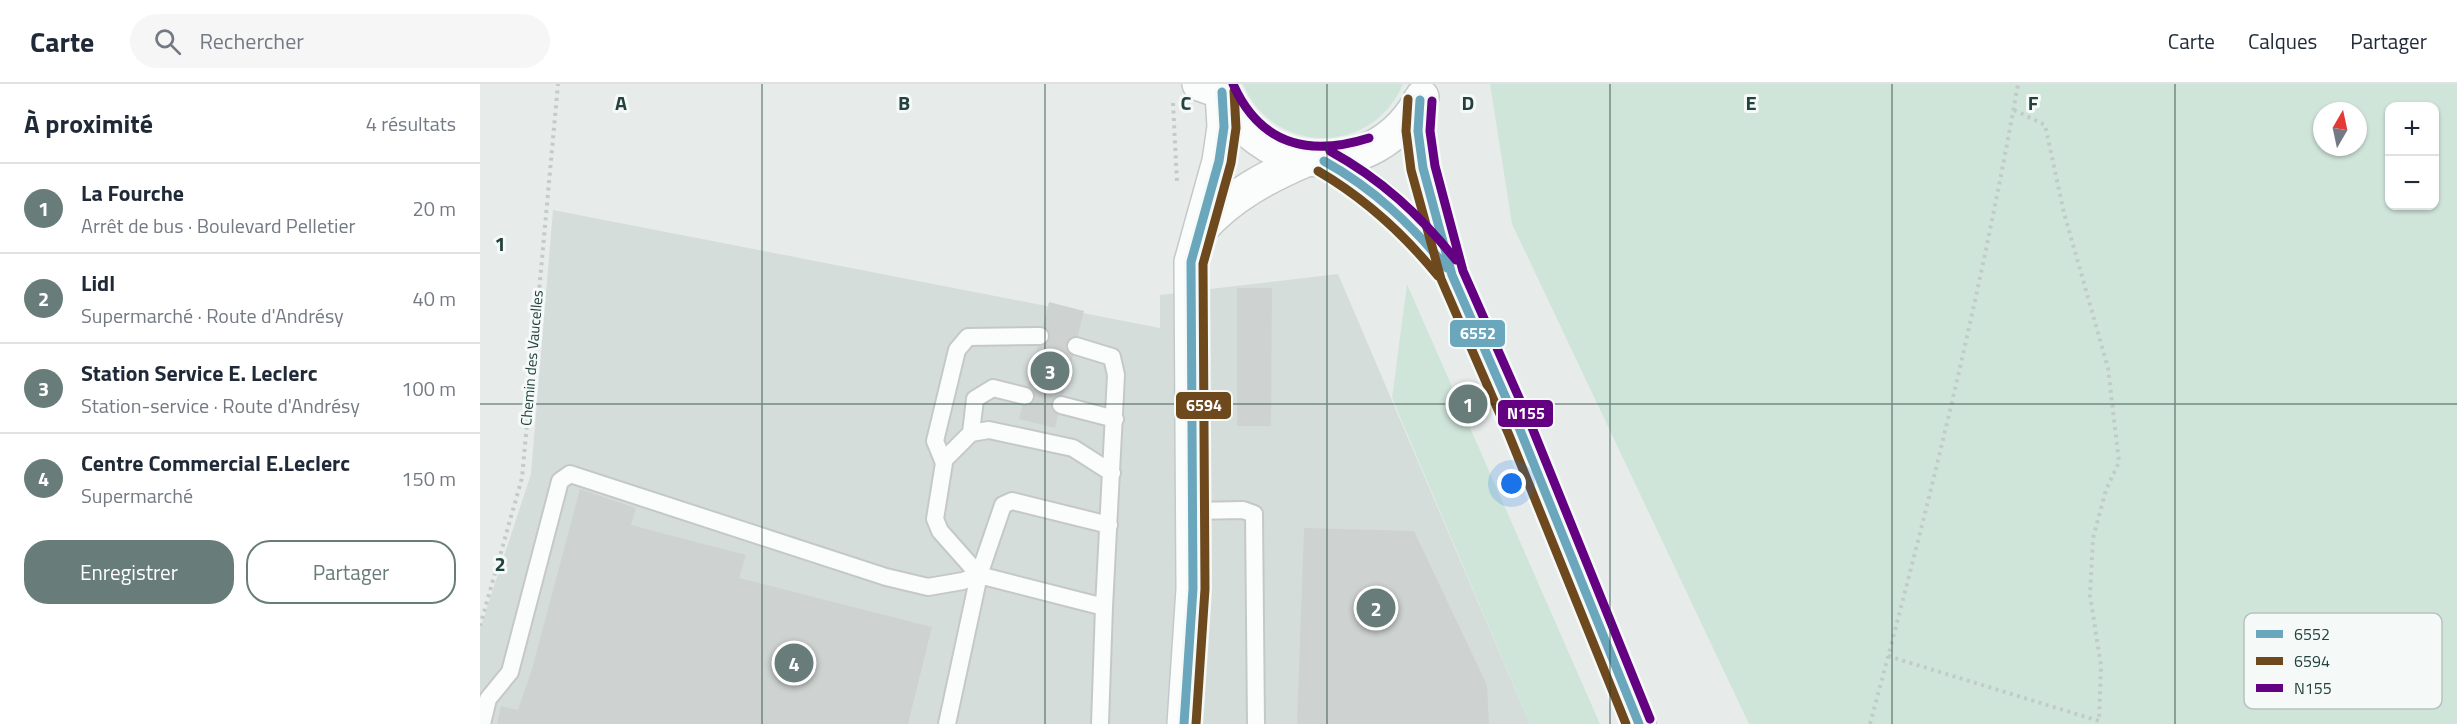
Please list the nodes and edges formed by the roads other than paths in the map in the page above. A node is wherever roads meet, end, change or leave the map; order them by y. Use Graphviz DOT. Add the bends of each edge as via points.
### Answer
graph roads {
  1 [pos="1203,88"];
  2 [pos="1423,92"];
  3 [pos="1316,160"];
  4 [pos="1200,231"];
  5 [pos="1452,275"];
  6 [pos="1040,336"];
  7 [pos="1076,345"];
  8 [pos="1025,396"];
  9 [pos="1060,405"];
  10 [pos="1115,419"];
  11 [pos="971,433"];
  12 [pos="943,461"];
  13 [pos="1112,473"];
  14 [pos="1193,510"];
  15 [pos="1109,525"];
  16 [pos="979,575"];
  17 [pos="1104,607"];
  18 [pos="482,724"];
  19 [pos="947,724"];
  20 [pos="1100,724"];
  21 [pos="1184,724"];
  22 [pos="1256,724"];
  23 [pos="1639,724"];
  1 -- 3 [label="main road" via="1259,139 1286,154"];
  1 -- 4 [label="main road" via="1224,127"];
  2 -- 3 [label="main road" via="1401,128 1381,144 1349,158"];
  2 -- 5 [label="main road" via="1418,131 1423,168"];
  3 -- 4 [label="main road" via="1246,190 1215,213"];
  3 -- 5 [label="main road" via="1362,183 1400,213"];
  4 -- 14 [label="main road" via="1191,262"];
  5 -- 23 [label="main road" via="1520,430"];
  6 -- 12 [label="lane" via="968,337 957,350 935,441"];
  7 -- 10 [label="lane" via="1112,357 1116,375"];
  8 -- 11 [label="lane" via="993,388 975,399"];
  9 -- 10 [label="lane"];
  10 -- 13 [label="lane"];
  11 -- 12 [label="lane"];
  11 -- 13 [label="lane" via="989,430 1072,448"];
  12 -- 16 [label="lane" via="936,519 940,531"];
  13 -- 15 [label="lane"];
  14 -- 21 [label="main road" via="1193,589"];
  14 -- 22 [label="lane" via="1243,510 1254,514"];
  15 -- 16 [label="lane" via="1012,501 1003,505"];
  15 -- 17 [label="lane"];
  16 -- 17 [label="lane"];
  16 -- 18 [label="lane" via="928,587 886,577 570,474 560,481 510,672 488,699"];
  16 -- 19 [label="lane"];
  17 -- 20 [label="lane"];
}
